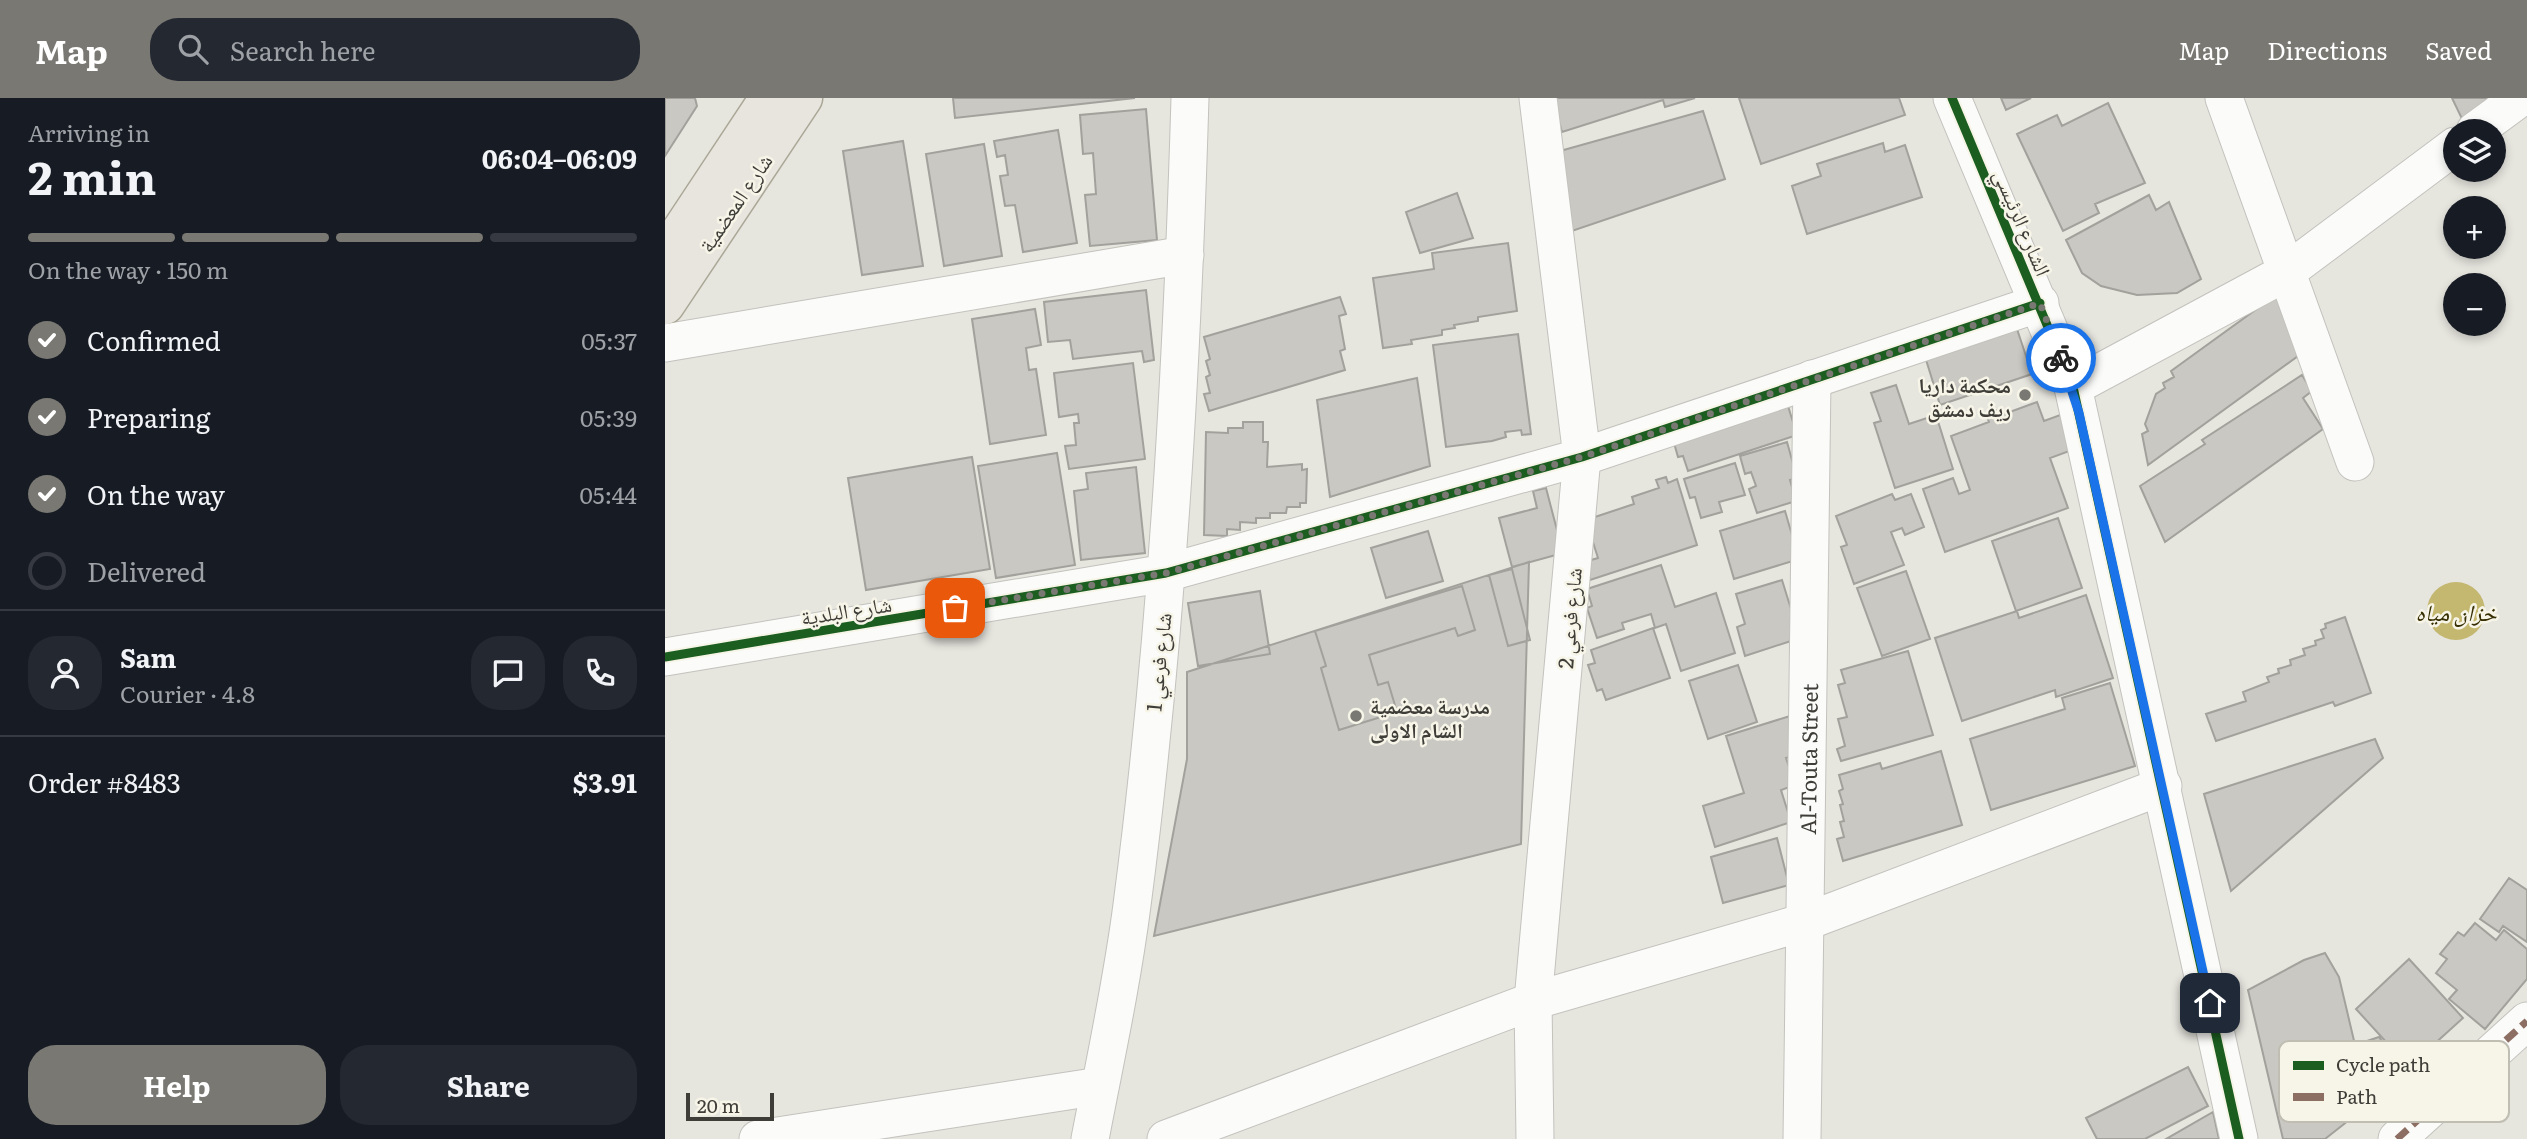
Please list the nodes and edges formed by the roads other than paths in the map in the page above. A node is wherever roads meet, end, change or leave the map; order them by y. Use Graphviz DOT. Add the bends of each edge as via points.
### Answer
graph roads {
  1 [pos="769,98"];
  2 [pos="803,98"];
  3 [pos="1189,98"];
  4 [pos="1538,98"];
  5 [pos="1952,98"];
  6 [pos="2224,98"];
  7 [pos="2520,98"];
  8 [pos="2491,119"];
  9 [pos="2443,155"];
  10 [pos="665,255"];
  11 [pos="1185,255"];
  12 [pos="2285,273"];
  13 [pos="2040,303"];
  14 [pos="665,305"];
  15 [pos="665,343"];
  16 [pos="1812,379"];
  17 [pos="2073,387"];
  18 [pos="1582,457"];
  19 [pos="2355,462"];
  20 [pos="1166,573"];
  21 [pos="665,657"];
  22 [pos="2163,786"];
  23 [pos="1805,922"];
  24 [pos="1533,1001"];
  25 [pos="2527,1021"];
  26 [pos="2505,1041"];
  27 [pos="1100,1086"];
  28 [pos="2416,1122"];
  29 [pos="758,1139"];
  30 [pos="1090,1139"];
  31 [pos="1166,1139"];
  32 [pos="1535,1139"];
  33 [pos="1802,1139"];
  34 [pos="2239,1139"];
  35 [pos="2397,1139"];
  1 -- 10 [label="main road, شارع المعضمية"];
  2 -- 14 [label="main road, شارع المعضمية"];
  3 -- 11 [label="street, شارع فرعي 1"];
  4 -- 18 [label="street, شارع فرعي 2"];
  5 -- 13 [label="street, الشارع الرئيسي"];
  6 -- 12 [label="street"];
  7 -- 8 [label="street"];
  9 -- 12 [label="street"];
  11 -- 15 [label="street"];
  11 -- 20 [label="street, شارع فرعي 1"];
  12 -- 17 [label="street"];
  12 -- 19 [label="street"];
  13 -- 16 [label="street, شارع البلدية"];
  13 -- 17 [label="street, الشارع الرئيسي"];
  16 -- 18 [label="street, شارع البلدية"];
  16 -- 23 [label="street, Al-Touta Street"];
  17 -- 22 [label="street, الشارع الرئيسي"];
  18 -- 20 [label="street, شارع البلدية"];
  18 -- 24 [label="street, شارع فرعي 2"];
  20 -- 21 [label="street, شارع البلدية"];
  20 -- 27 [label="street, شارع فرعي 1" via="1132,906"];
  22 -- 23 [label="street"];
  22 -- 34 [label="street, الشارع الرئيسي"];
  23 -- 24 [label="street"];
  23 -- 33 [label="street, Al-Touta Street"];
  24 -- 31 [label="street"];
  24 -- 32 [label="street, شارع فرعي 2"];
  25 -- 26 [label="street"];
  27 -- 29 [label="street"];
  27 -- 30 [label="street, شارع فرعي 1"];
  28 -- 35 [label="street"];
}
